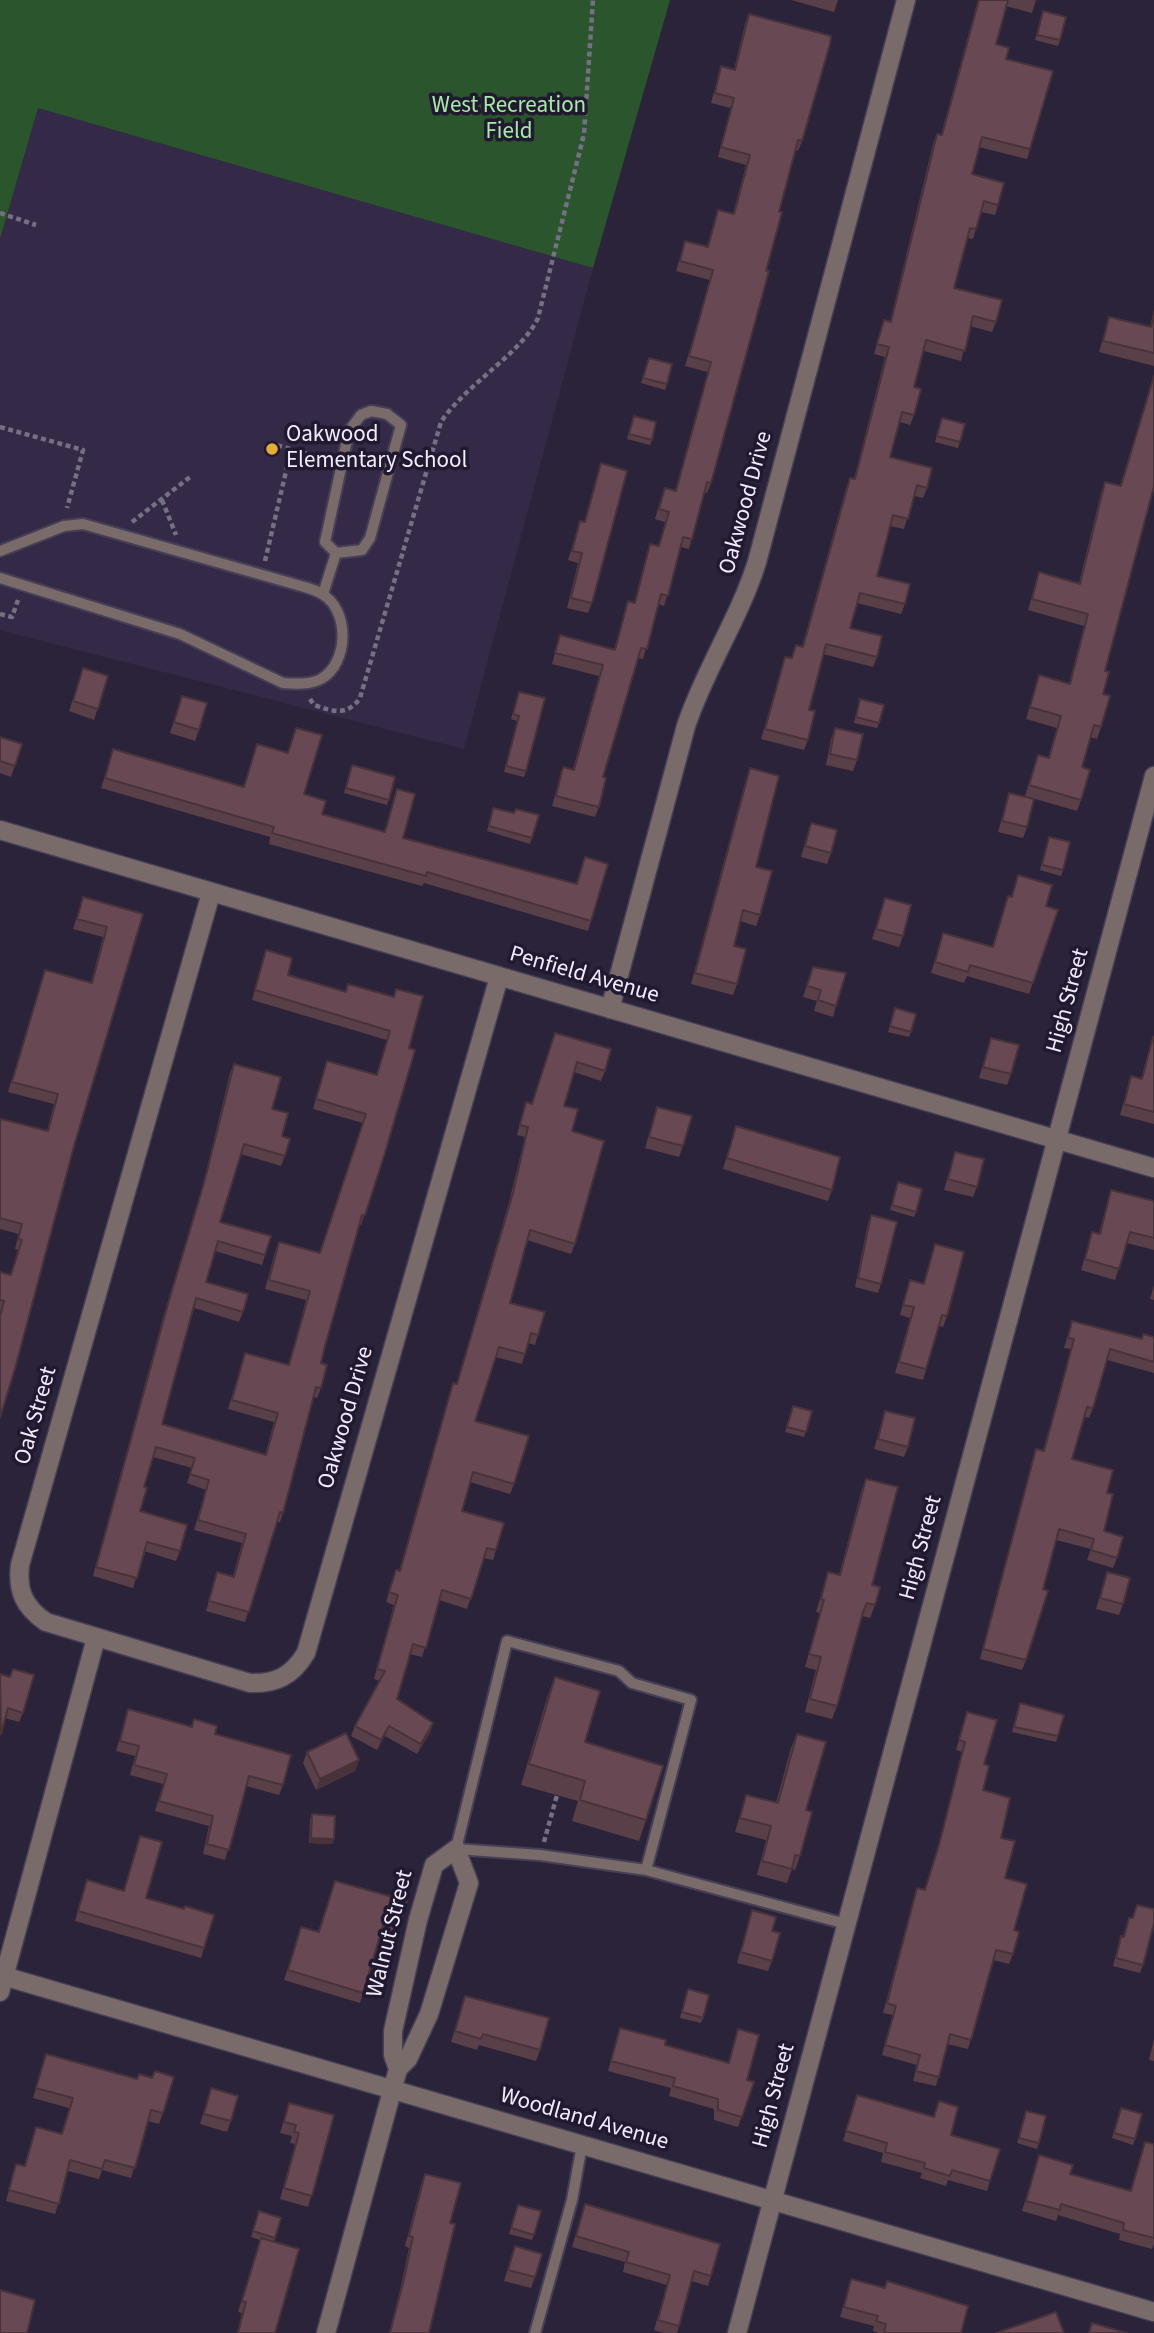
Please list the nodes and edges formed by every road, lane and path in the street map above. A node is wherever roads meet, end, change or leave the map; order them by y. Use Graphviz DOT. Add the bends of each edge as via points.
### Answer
graph roads {
  1 [pos="593,0"];
  2 [pos="906,0"];
  3 [pos="0,213"];
  4 [pos="36,225"];
  5 [pos="0,427"];
  6 [pos="269,443"];
  7 [pos="291,450"];
  8 [pos="307,454"];
  9 [pos="190,477"];
  10 [pos="162,500"];
  11 [pos="77,506"];
  12 [pos="67,508"];
  13 [pos="59,511"];
  14 [pos="139,530"];
  15 [pos="165,537"];
  16 [pos="0,551"];
  17 [pos="336,553"];
  18 [pos="252,560"];
  19 [pos="0,578"];
  20 [pos="323,594"];
  21 [pos="0,614"];
  22 [pos="7,616"];
  23 [pos="314,705"];
  24 [pos="1154,776"];
  25 [pos="0,830"];
  26 [pos="211,893"];
  27 [pos="499,977"];
  28 [pos="610,1009"];
  29 [pos="1057,1140"];
  30 [pos="1154,1168"];
  31 [pos="96,1638"];
  32 [pos="558,1796"];
  33 [pos="543,1844"];
  34 [pos="456,1849"];
  35 [pos="646,1870"];
  36 [pos="846,1924"];
  37 [pos="1,1981"];
  38 [pos="398,2069"];
  39 [pos="392,2089"];
  40 [pos="582,2145"];
  41 [pos="772,2201"];
  42 [pos="1154,2312"];
  43 [pos="326,2333"];
  44 [pos="535,2333"];
  45 [pos="737,2333"];
  1 -- 23 [label="path" via="584,134 538,318 527,336 465,391 441,422 359,698 348,710 338,712"];
  2 -- 28 [label="street, Oakwood Drive" via="757,562 690,715"];
  3 -- 4 [label="path"];
  5 -- 12 [label="path" via="83,450"];
  6 -- 7 [label="path"];
  7 -- 8 [label="path"];
  7 -- 18 [label="path" via="264,564"];
  9 -- 10 [label="path"];
  10 -- 14 [label="path" via="126,527"];
  10 -- 15 [label="path" via="178,540"];
  11 -- 12 [label="path"];
  12 -- 13 [label="path"];
  16 -- 20 [label="lane" via="64,526 83,524"];
  17 -- 17 [label="lane" via="362,550 370,538 401,425 387,414 371,411 361,415 349,431 326,542"];
  17 -- 20 [label="lane"];
  19 -- 20 [label="lane" via="180,634 283,682 300,684 320,680 341,652 338,618"];
  21 -- 22 [label="path"];
  24 -- 29 [label="street, High Street"];
  25 -- 26 [label="street, Penfield Avenue"];
  26 -- 27 [label="street, Penfield Avenue"];
  26 -- 31 [label="street, Oak Street" via="20,1565 20,1590 32,1612 46,1622"];
  27 -- 28 [label="street, Penfield Avenue"];
  27 -- 31 [label="street, Oakwood Drive" via="306,1653 297,1668 267,1684 250,1683"];
  28 -- 29 [label="street, Penfield Avenue"];
  29 -- 30 [label="street, Penfield Avenue"];
  29 -- 36 [label="street, High Street"];
  31 -- 37 [label="street"];
  32 -- 33 [label="path"];
  34 -- 35 [label="lane"];
  34 -- 35 [label="lane" via="507,1641 619,1671 632,1683 691,1700"];
  34 -- 38 [label="street, Walnut Street" via="434,1865 418,1920 393,2031"];
  34 -- 38 [label="street, Walnut Street" via="469,1883 426,2023"];
  35 -- 36 [label="lane"];
  36 -- 41 [label="street, High Street"];
  37 -- 39 [label="street, Woodland Avenue"];
  38 -- 39 [label="street, Walnut Street"];
  39 -- 40 [label="street, Woodland Avenue"];
  39 -- 43 [label="street, Walnut Street"];
  40 -- 41 [label="street, Woodland Avenue"];
  40 -- 44 [label="lane" via="572,2200"];
  41 -- 42 [label="street, Woodland Avenue"];
  41 -- 45 [label="street, High Street"];
}
